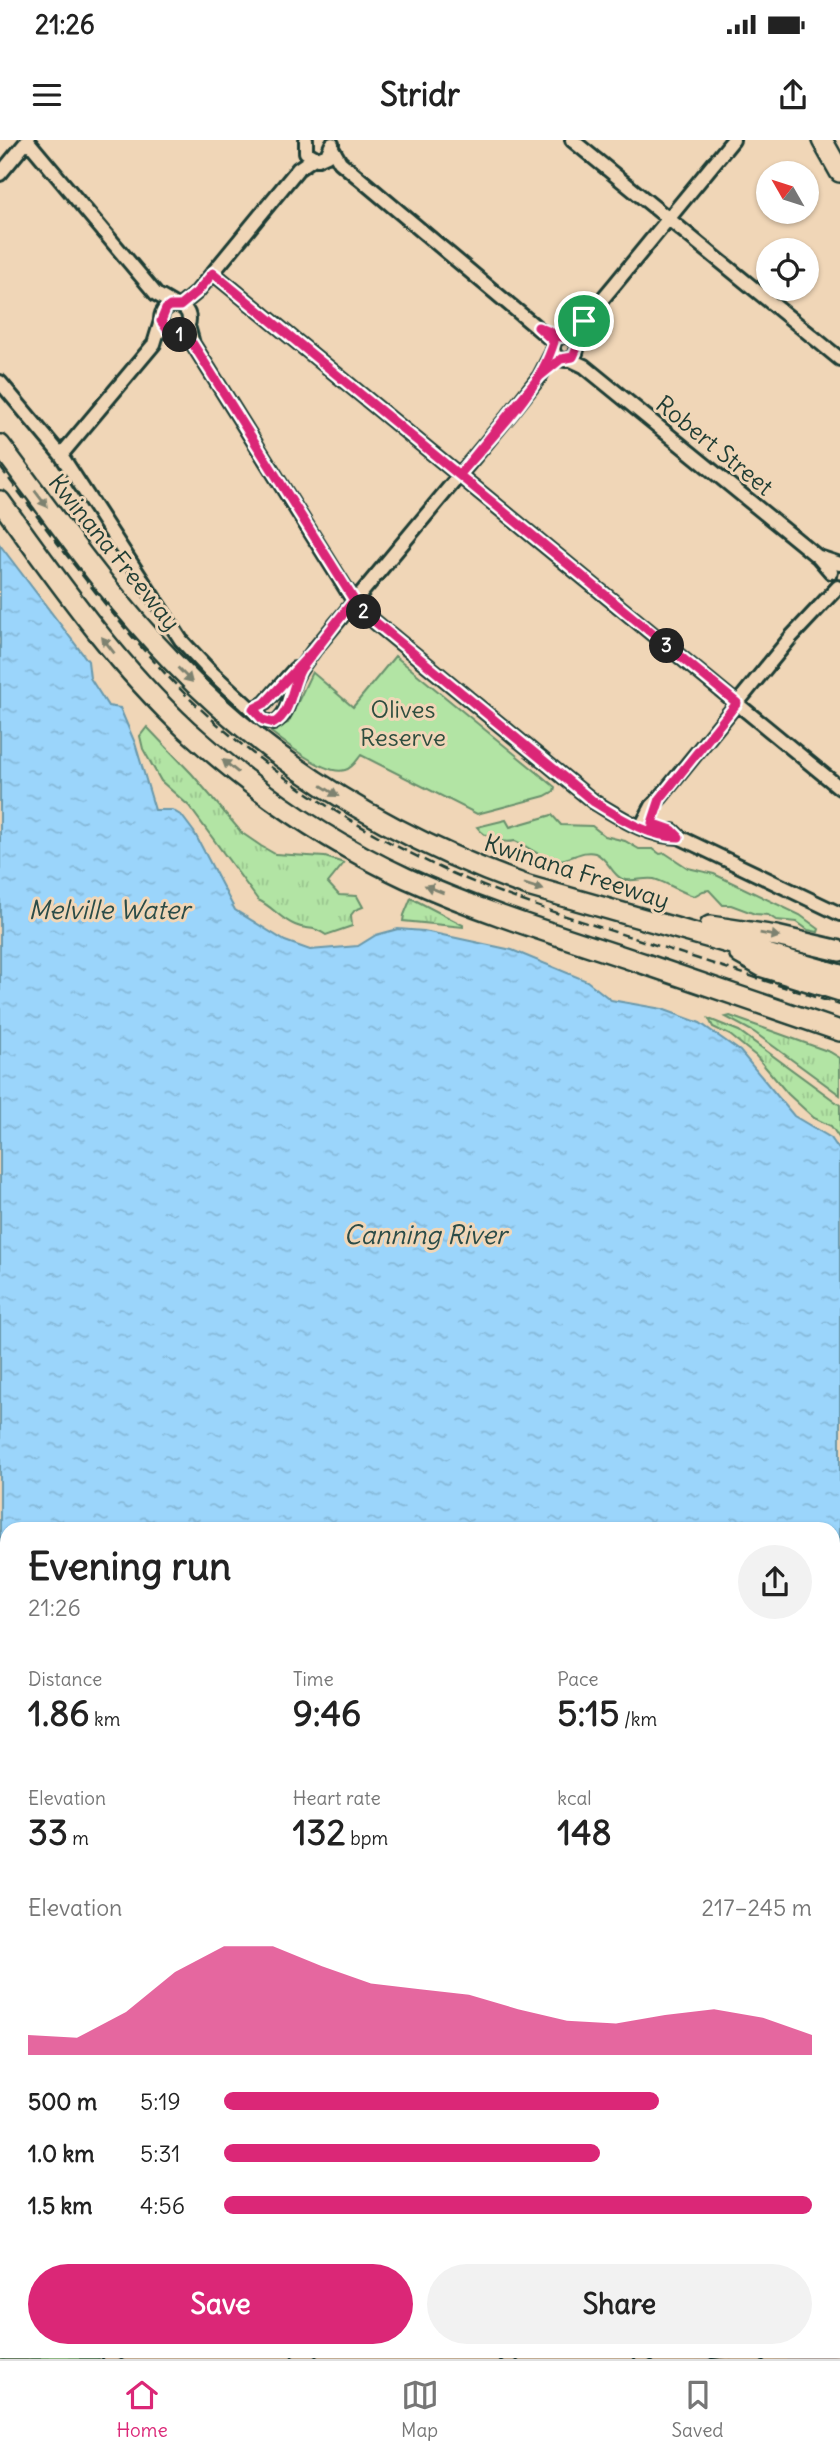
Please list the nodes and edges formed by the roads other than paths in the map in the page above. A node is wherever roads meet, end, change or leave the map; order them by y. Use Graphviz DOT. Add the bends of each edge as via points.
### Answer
graph roads {
  1 [pos="28,140"];
  2 [pos="572,140"];
  3 [pos="733,140"];
  4 [pos="822,140"];
  5 [pos="315,147"];
  6 [pos="840,173"];
  7 [pos="0,174"];
  8 [pos="668,220"];
  9 [pos="213,273"];
  10 [pos="156,294"];
  11 [pos="162,319"];
  12 [pos="180,320"];
  13 [pos="154,344"];
  14 [pos="565,347"];
  15 [pos="840,359"];
  16 [pos="0,382"];
  17 [pos="0,445"];
  18 [pos="61,455"];
  19 [pos="459,475"];
  20 [pos="0,501"];
  21 [pos="837,576"];
  22 [pos="354,600"];
  23 [pos="314,650"];
  24 [pos="737,703"];
  25 [pos="253,709"];
  26 [pos="840,788"];
  27 [pos="646,825"];
  28 [pos="498,914"];
  29 [pos="840,914"];
  30 [pos="629,915"];
  31 [pos="705,936"];
  32 [pos="840,951"];
  33 [pos="840,975"];
  34 [pos="840,990"];
  35 [pos="747,1000"];
  36 [pos="840,1022"];
  37 [pos="840,1031"];
  38 [pos="840,1044"];
  1 -- 7 [label="street"];
  1 -- 10 [label="street"];
  2 -- 8 [label="street"];
  3 -- 8 [label="street"];
  4 -- 6 [label="highway"];
  5 -- 9 [label="street"];
  5 -- 14 [label="street, Robert Street" via="340,162"];
  8 -- 14 [label="street"];
  8 -- 15 [label="street"];
  9 -- 12 [label="street"];
  9 -- 19 [label="street"];
  10 -- 11 [label="street"];
  10 -- 12 [label="street"];
  11 -- 12 [label="street" via="166,329"];
  11 -- 12 [label="street" via="166,309"];
  11 -- 13 [label="street"];
  12 -- 13 [label="street"];
  12 -- 22 [label="street"];
  13 -- 18 [label="street"];
  14 -- 19 [label="street"];
  14 -- 21 [label="street, Robert Street"];
  16 -- 18 [label="street"];
  17 -- 30 [label="highway, Kwinana Freeway, one-way" via="139,626 197,686 275,754 359,809 451,855 528,886"];
  18 -- 25 [label="street" via="171,626 209,670"];
  19 -- 22 [label="street"];
  19 -- 24 [label="street"];
  28 -- 20 [label="highway, one-way" via="406,878 345,846 220,758 164,708 115,654"];
  21 -- 24 [label="street" via="821,604"];
  22 -- 23 [label="street"];
  22 -- 27 [label="street" via="358,608 570,782 613,813 625,813"];
  23 -- 25 [label="street" via="265,703"];
  23 -- 25 [label="street" via="294,681 281,719 274,723 263,720"];
  24 -- 26 [label="street"];
  24 -- 27 [label="street" via="655,801"];
  27 -- 29 [label="street" via="672,830"];
  28 -- 35 [label="highway"];
  28 -- 38 [label="highway" via="631,973"];
  30 -- 31 [label="highway, Kwinana Freeway"];
  30 -- 32 [label="highway, one-way" via="776,936"];
  31 -- 33 [label="highway, Kwinana Freeway"];
  31 -- 34 [label="highway" via="763,967"];
  35 -- 36 [label="highway"];
  35 -- 37 [label="highway"];
}
